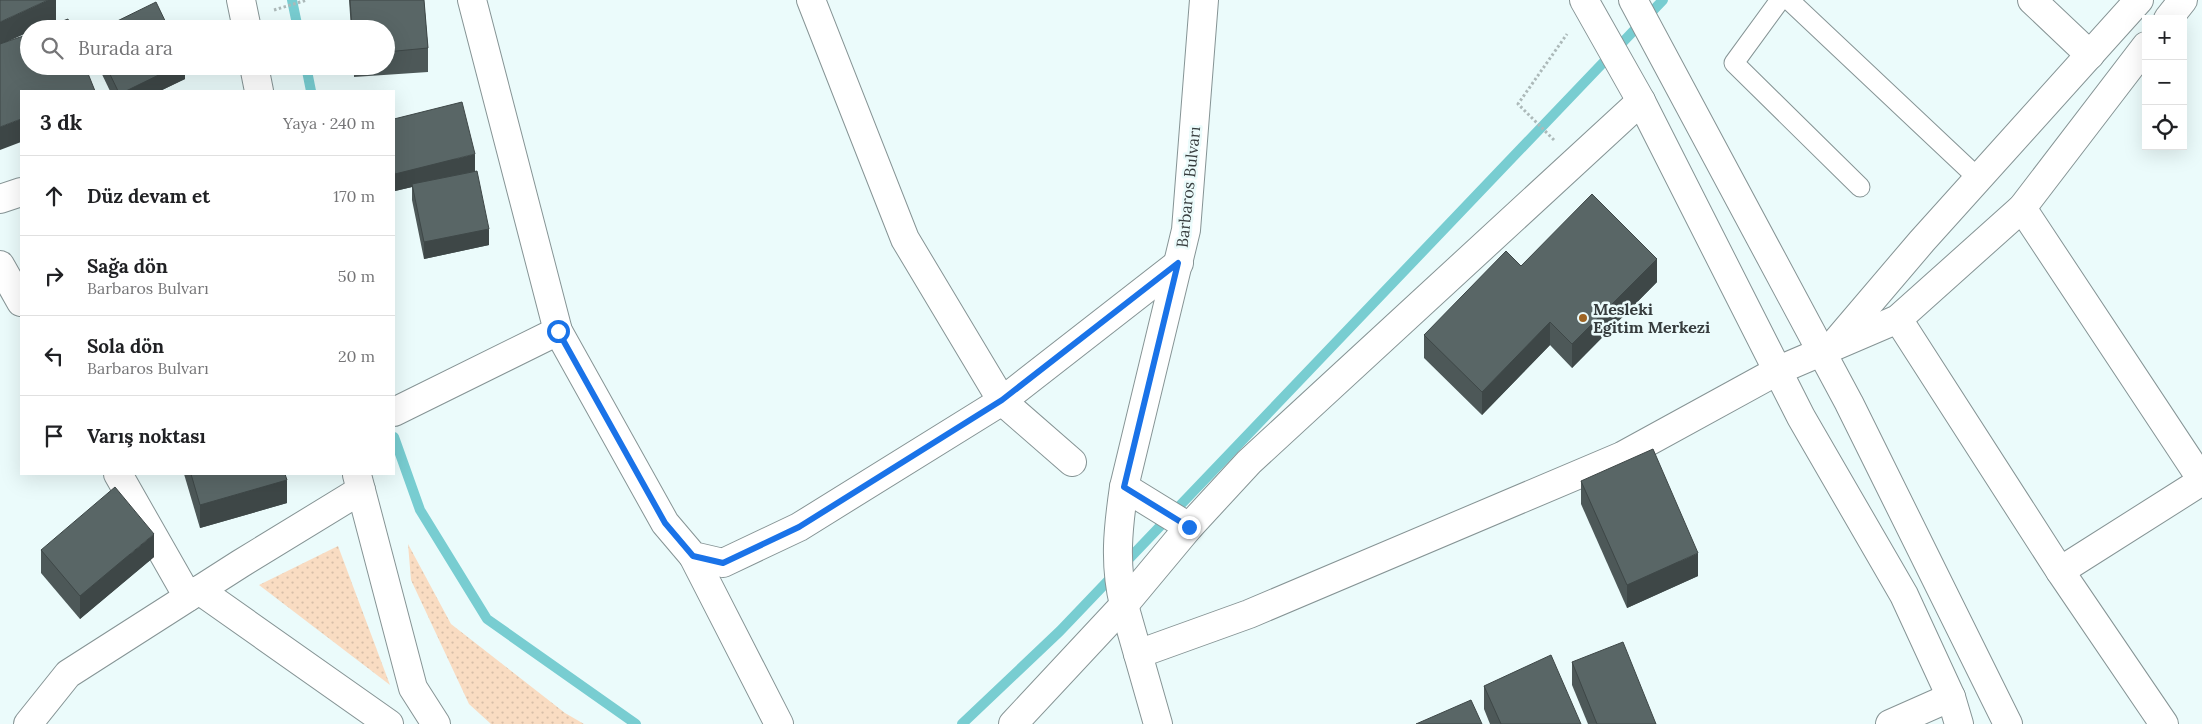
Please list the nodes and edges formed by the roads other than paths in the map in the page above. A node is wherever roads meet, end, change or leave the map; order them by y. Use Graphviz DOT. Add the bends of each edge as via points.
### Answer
graph roads {
  1 [pos="241,0"];
  2 [pos="472,0"];
  3 [pos="811,0"];
  4 [pos="1204,0"];
  5 [pos="1633,0"];
  6 [pos="1780,0"];
  7 [pos="1790,0"];
  8 [pos="2032,0"];
  9 [pos="2139,0"];
  10 [pos="2183,0"];
  11 [pos="1589,8"];
  12 [pos="2171,15"];
  13 [pos="245,20"];
  14 [pos="2142,51"];
  15 [pos="2090,55"];
  16 [pos="256,75"];
  17 [pos="259,90"];
  18 [pos="1641,101"];
  19 [pos="1979,179"];
  20 [pos="1860,187"];
  21 [pos="20,192"];
  22 [pos="0,199"];
  23 [pos="2022,208"];
  24 [pos="1178,263"];
  25 [pos="0,265"];
  26 [pos="20,300"];
  27 [pos="1898,319"];
  28 [pos="558,331"];
  29 [pos="1826,350"];
  30 [pos="1779,370"];
  31 [pos="1002,400"];
  32 [pos="396,411"];
  33 [pos="1072,462"];
  34 [pos="119,475"];
  35 [pos="2202,480"];
  36 [pos="359,482"];
  37 [pos="1135,494"];
  38 [pos="1182,523"];
  39 [pos="693,556"];
  40 [pos="2060,571"];
  41 [pos="193,594"];
  42 [pos="1122,596"];
  43 [pos="1138,654"];
  44 [pos="1950,697"];
  45 [pos="28,724"];
  46 [pos="389,724"];
  47 [pos="436,724"];
  48 [pos="779,724"];
  49 [pos="1013,724"];
  50 [pos="1158,724"];
  51 [pos="1890,724"];
  52 [pos="1959,724"];
  53 [pos="2008,724"];
  54 [pos="2164,724"];
  1 -- 13 [label="street"];
  2 -- 28 [label="street"];
  3 -- 31 [label="street" via="905,239"];
  4 -- 24 [label="street, Barbaros Bulvarı" via="1186,230"];
  5 -- 29 [label="street"];
  6 -- 20 [label="lane" via="1734,63"];
  7 -- 19 [label="lane"];
  8 -- 15 [label="street"];
  9 -- 15 [label="street"];
  10 -- 12 [label="street"];
  11 -- 18 [label="street"];
  14 -- 23 [label="street"];
  15 -- 19 [label="street"];
  16 -- 17 [label="street"];
  18 -- 30 [label="street"];
  18 -- 38 [label="street"];
  19 -- 29 [label="street"];
  21 -- 22 [label="street"];
  23 -- 27 [label="street"];
  23 -- 35 [label="street"];
  24 -- 31 [label="street"];
  24 -- 37 [label="street, Barbaros Bulvarı"];
  25 -- 26 [label="street"];
  27 -- 29 [label="street"];
  27 -- 40 [label="street"];
  28 -- 32 [label="street"];
  28 -- 39 [label="street" via="665,523"];
  29 -- 30 [label="street"];
  29 -- 53 [label="street" via="1849,403"];
  30 -- 43 [label="street" via="1622,456 1249,614"];
  30 -- 44 [label="street" via="1801,417 1904,595"];
  31 -- 33 [label="street"];
  31 -- 39 [label="street" via="799,527 723,563"];
  34 -- 41 [label="street"];
  35 -- 40 [label="street"];
  36 -- 41 [label="street"];
  36 -- 47 [label="street" via="413,688"];
  37 -- 38 [label="street"];
  37 -- 42 [label="street, Barbaros Bulvarı" via="1117,533"];
  38 -- 42 [label="street"];
  39 -- 48 [label="street"];
  40 -- 54 [label="street"];
  41 -- 45 [label="street" via="68,674"];
  41 -- 46 [label="street"];
  42 -- 43 [label="street, Barbaros Bulvarı"];
  42 -- 49 [label="street"];
  43 -- 50 [label="street, Barbaros Bulvarı"];
  44 -- 51 [label="street"];
  44 -- 52 [label="street"];
}
